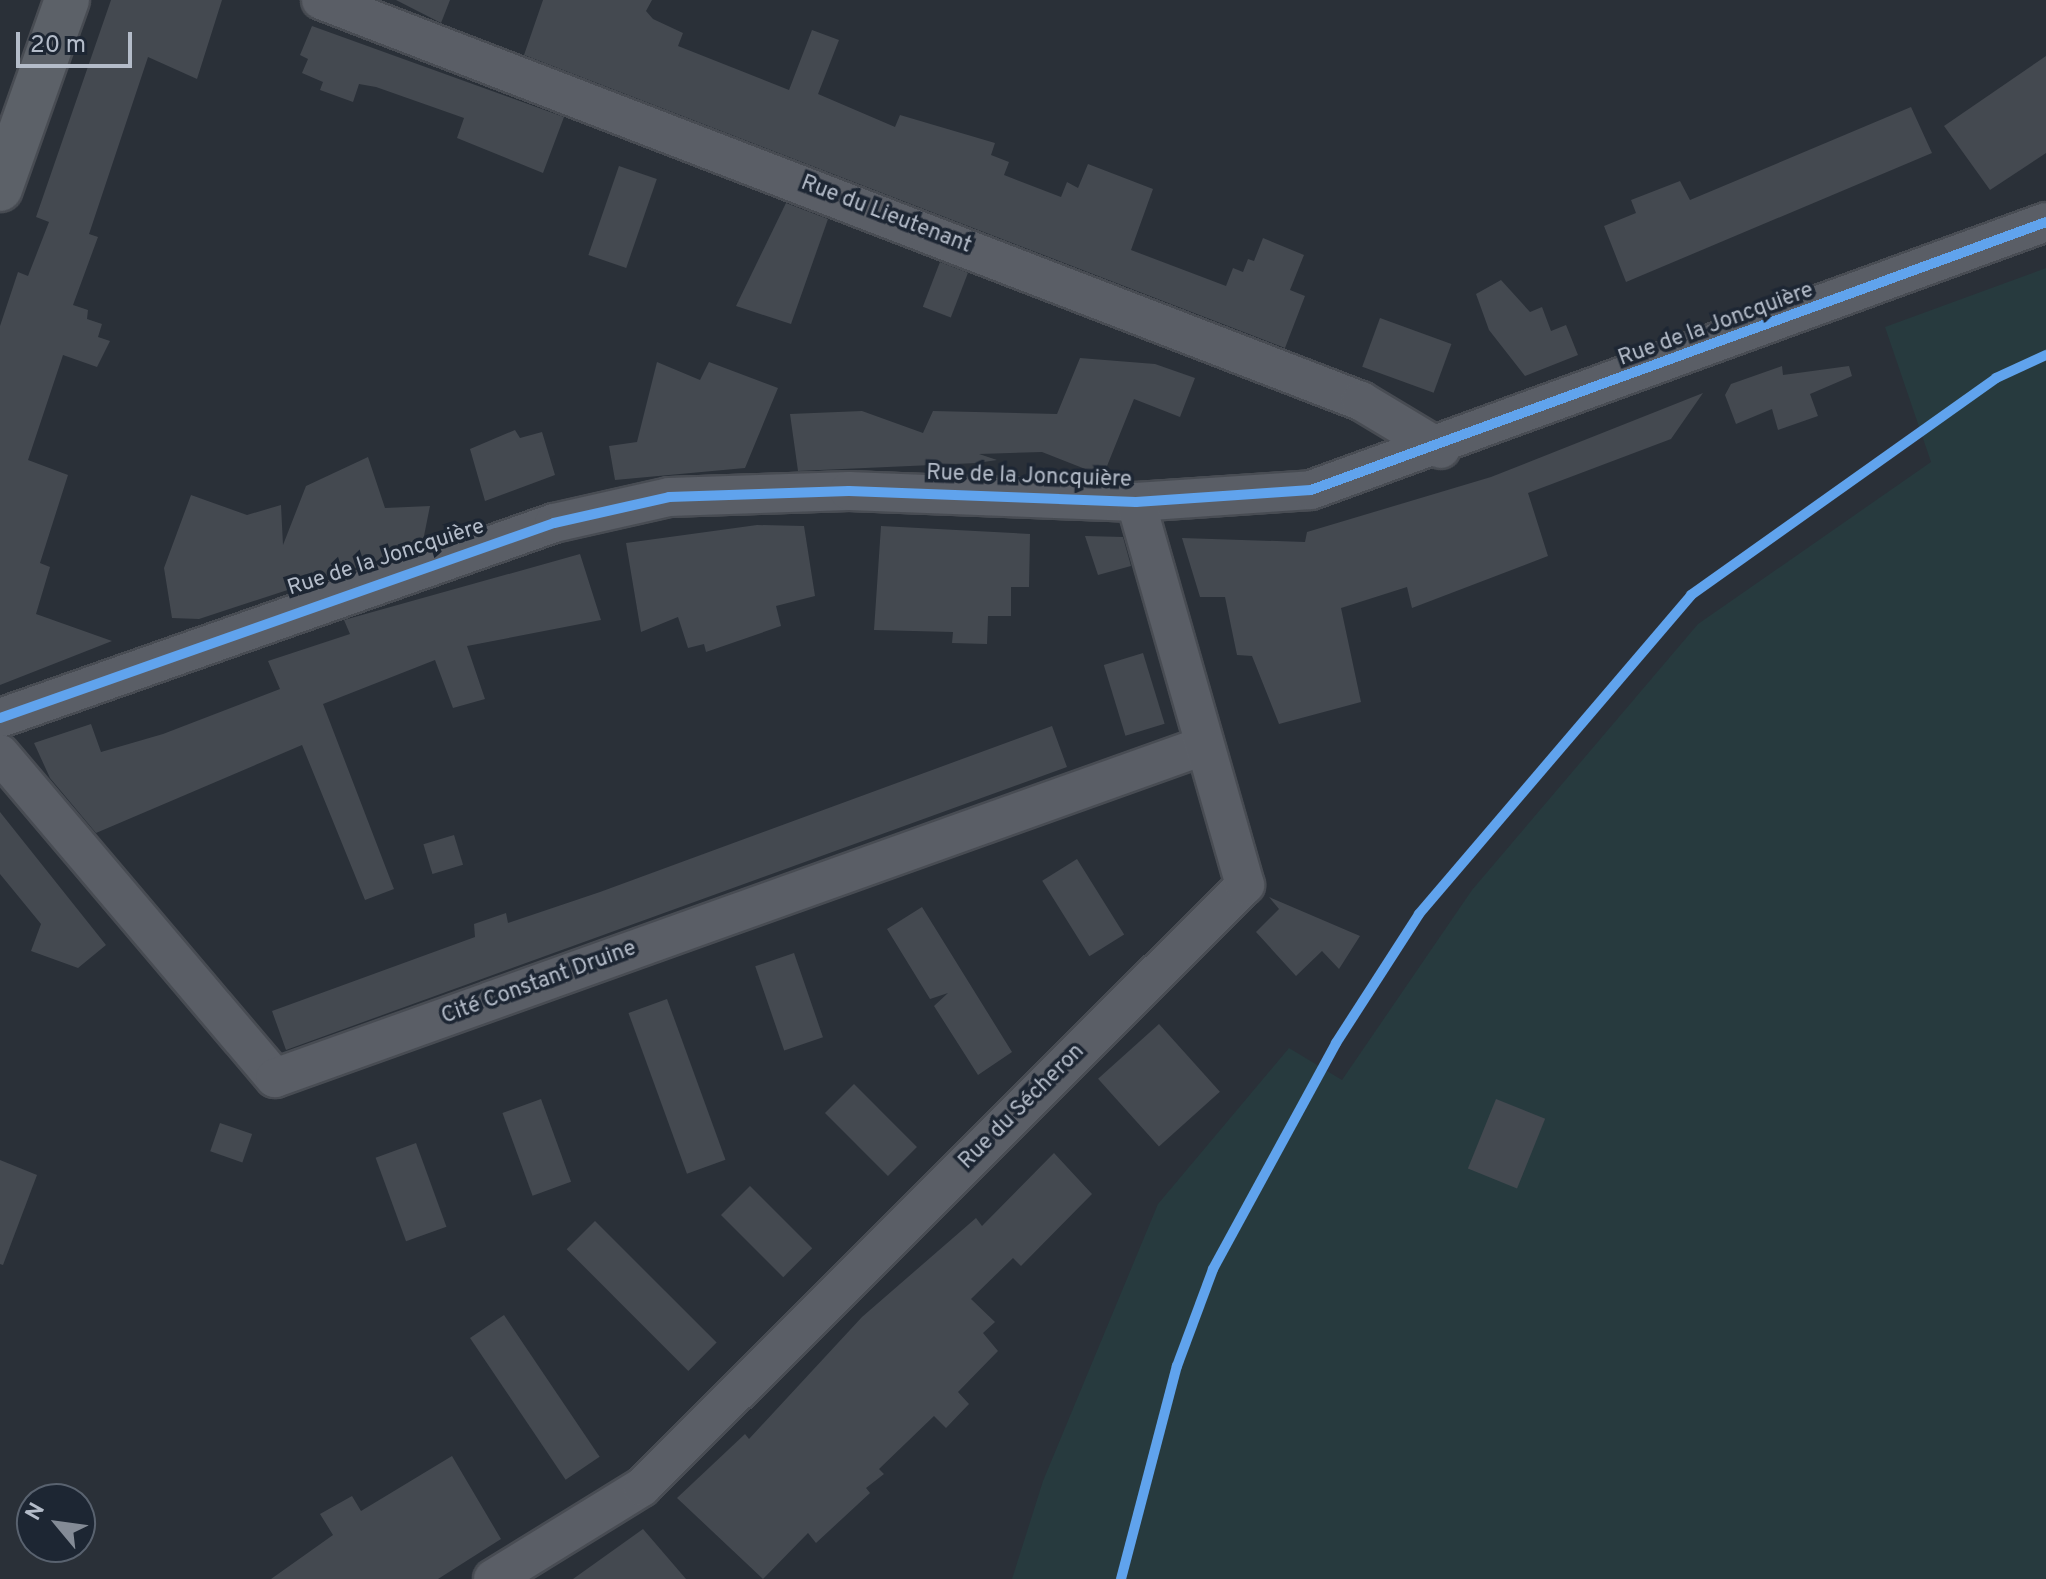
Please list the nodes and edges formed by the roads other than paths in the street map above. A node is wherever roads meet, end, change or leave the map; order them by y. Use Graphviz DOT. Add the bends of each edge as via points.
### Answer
graph roads {
  1 [pos="67,0"];
  2 [pos="321,0"];
  3 [pos="0,189"];
  4 [pos="2046,222"];
  5 [pos="1441,449"];
  6 [pos="1136,502"];
  7 [pos="0,718"];
  8 [pos="1203,746"];
  9 [pos="0,754"];
  10 [pos="493,1579"];
  1 -- 3 [label="main road"];
  2 -- 5 [label="street, Rue du Lieutenant" via="1361,401"];
  4 -- 5 [label="street, Rue de la Joncquière"];
  5 -- 6 [label="street, Rue de la Joncquière" via="1311,490"];
  6 -- 7 [label="street, Rue de la Joncquière" via="849,491 669,497 554,523"];
  6 -- 8 [label="street, Rue du Sécheron"];
  8 -- 9 [label="street, Cité Constant Druine" via="275,1078"];
  8 -- 10 [label="street, Rue du Sécheron" via="1245,885 642,1487"];
}
